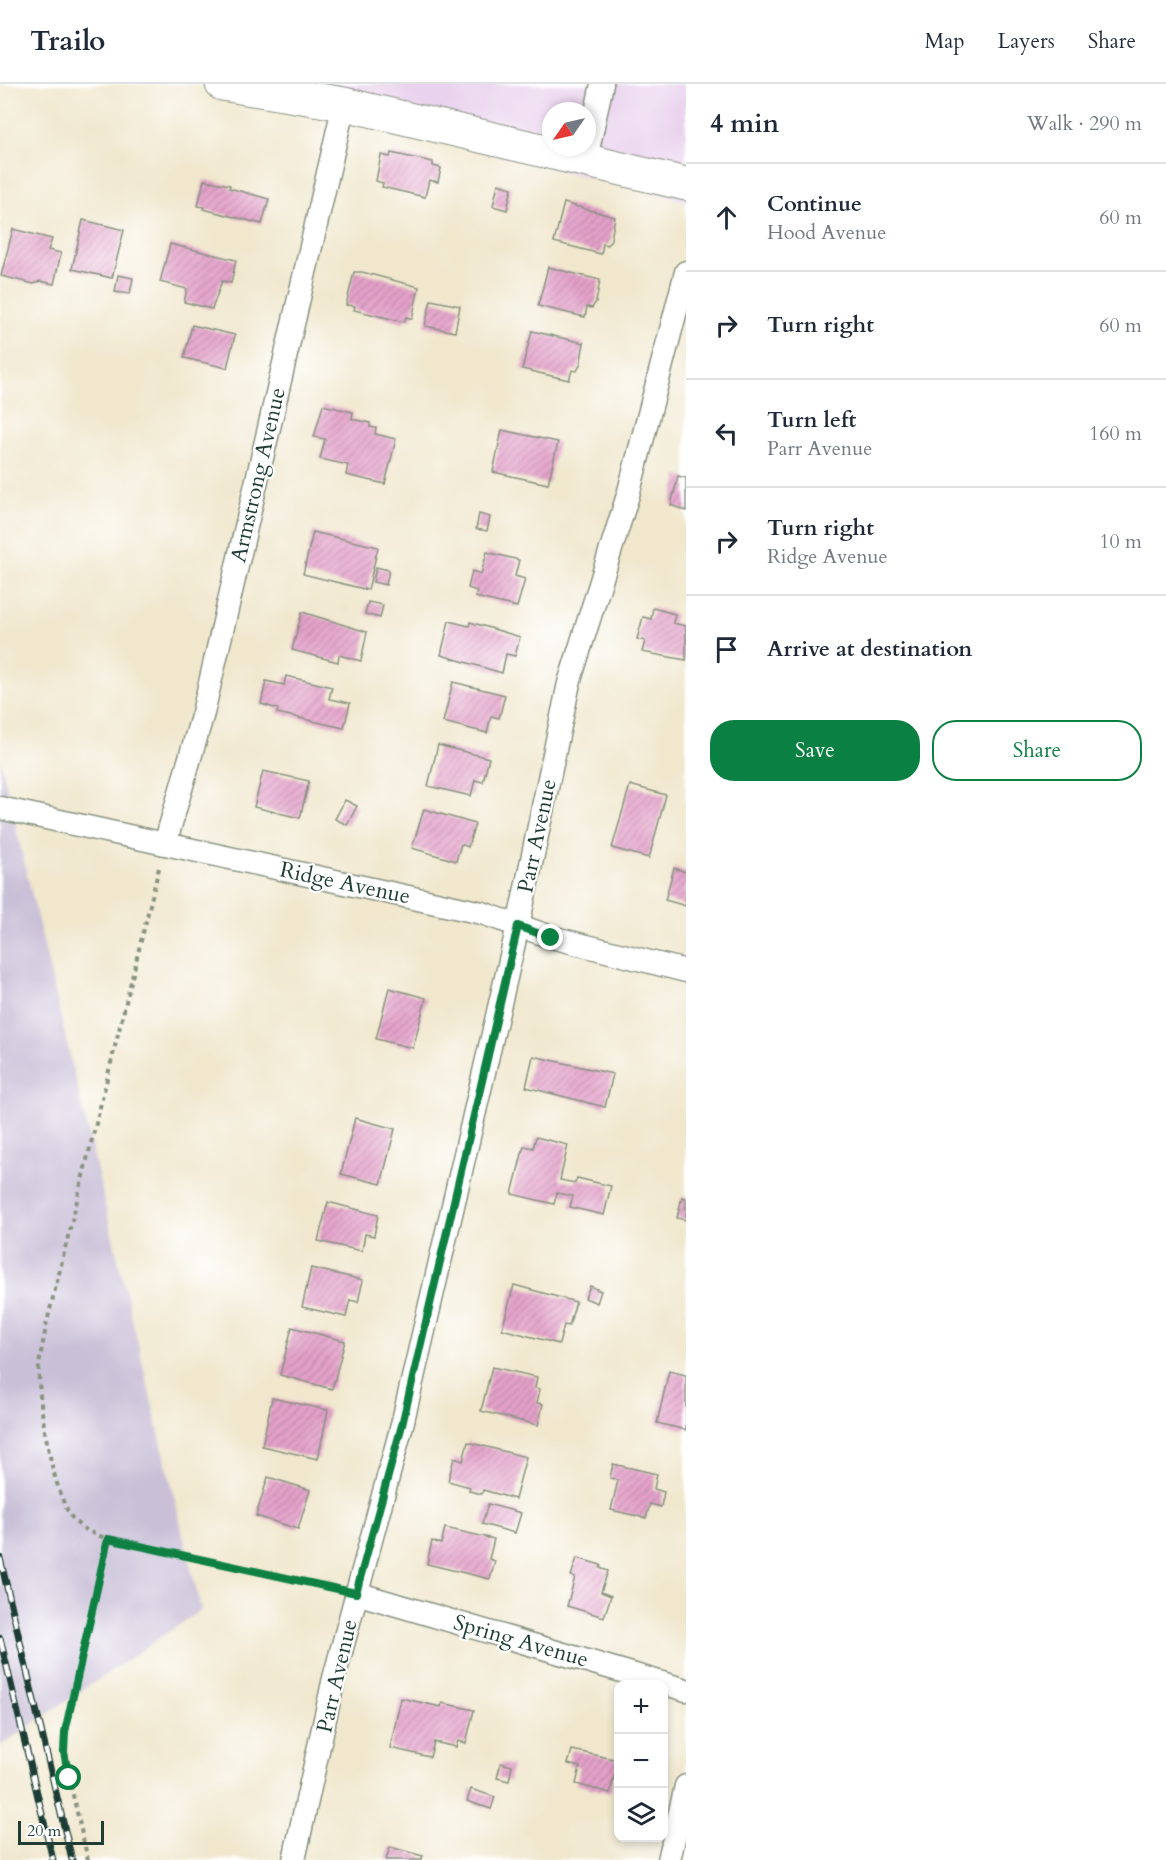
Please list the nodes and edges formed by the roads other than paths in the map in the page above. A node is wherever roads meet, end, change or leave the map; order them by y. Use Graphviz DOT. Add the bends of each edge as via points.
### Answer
graph roads {
  1 [pos="222,84"];
  2 [pos="602,84"];
  3 [pos="344,104"];
  4 [pos="586,159"];
  5 [pos="686,184"];
  6 [pos="686,272"];
  7 [pos="0,808"];
  8 [pos="165,844"];
  9 [pos="518,926"];
  10 [pos="686,971"];
  11 [pos="356,1593"];
  12 [pos="686,1690"];
  13 [pos="686,1785"];
  14 [pos="294,1860"];
  15 [pos="669,1860"];
  1 -- 3 [label="main road"];
  2 -- 4 [label="street"];
  3 -- 4 [label="main road"];
  3 -- 8 [label="street, Armstrong Avenue" via="203,714"];
  4 -- 5 [label="main road"];
  6 -- 9 [label="street, Parr Avenue" via="628,495 569,683"];
  7 -- 8 [label="street, Ridge Avenue"];
  8 -- 9 [label="street, Ridge Avenue" via="482,913"];
  9 -- 10 [label="street, Ridge Avenue" via="551,938"];
  9 -- 11 [label="street, Parr Avenue" via="402,1425"];
  11 -- 12 [label="street, Spring Avenue"];
  11 -- 14 [label="street, Parr Avenue"];
  13 -- 15 [label="street"];
}
